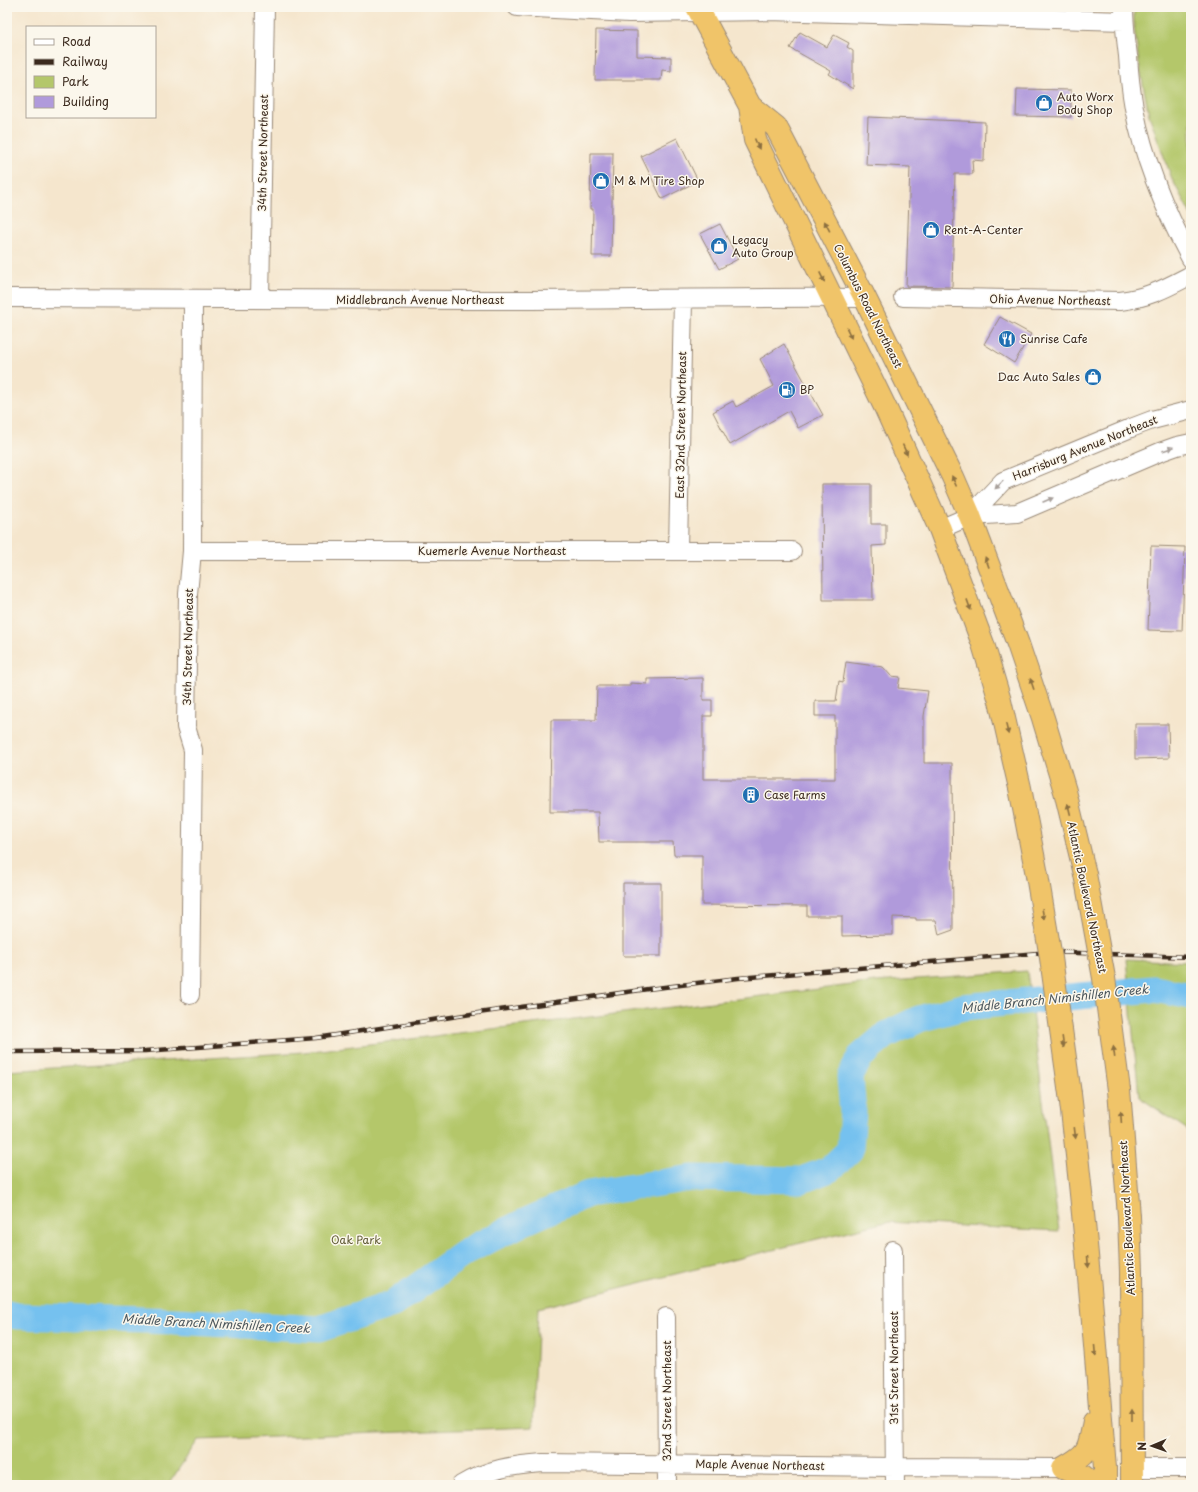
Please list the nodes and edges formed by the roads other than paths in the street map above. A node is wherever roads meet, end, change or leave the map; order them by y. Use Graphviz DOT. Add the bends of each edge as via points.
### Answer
graph roads {
  1 [pos="265,7"];
  2 [pos="517,7"];
  3 [pos="769,9"];
  4 [pos="698,10"];
  5 [pos="1124,14"];
  6 [pos="750,106"];
  7 [pos="1191,259"];
  8 [pos="1191,275"];
  9 [pos="7,298"];
  10 [pos="832,298"];
  11 [pos="865,298"];
  12 [pos="903,298"];
  13 [pos="193,299"];
  14 [pos="260,299"];
  15 [pos="683,299"];
  16 [pos="1191,410"];
  17 [pos="1191,443"];
  18 [pos="970,516"];
  19 [pos="940,529"];
  20 [pos="678,550"];
  21 [pos="192,551"];
  22 [pos="792,551"];
  23 [pos="190,995"];
  24 [pos="894,1250"];
  25 [pos="666,1317"];
  26 [pos="1099,1396"];
  27 [pos="667,1464"];
  28 [pos="1063,1468"];
  29 [pos="1191,1468"];
  30 [pos="895,1476"];
  31 [pos="1132,1476"];
  32 [pos="461,1485"];
  33 [pos="667,1485"];
  34 [pos="1094,1485"];
  35 [pos="1106,1485"];
  1 -- 14 [label="street, 34th Street Northeast"];
  2 -- 4 [label="street" via="629,13"];
  3 -- 4 [label="street"];
  3 -- 5 [label="street"];
  4 -- 6 [label="highway, Columbus Road Northeast"];
  5 -- 7 [label="street" via="1134,108 1143,143 1161,197"];
  6 -- 10 [label="highway, Columbus Road Northeast, one-way" via="755,140"];
  11 -- 6 [label="highway, Columbus Road Northeast, one-way" via="776,127"];
  8 -- 12 [label="street, Ohio Avenue Northeast" via="1156,293 1120,301"];
  9 -- 13 [label="street, Middlebranch Avenue Northeast"];
  10 -- 11 [label="street"];
  10 -- 15 [label="street, Middlebranch Avenue Northeast"];
  10 -- 19 [label="highway, Columbus Road Northeast, one-way" via="905,449"];
  18 -- 11 [label="highway, Columbus Road Northeast, one-way"];
  13 -- 14 [label="street, Middlebranch Avenue Northeast"];
  13 -- 21 [label="street, 34th Street Northeast"];
  14 -- 15 [label="street, Middlebranch Avenue Northeast"];
  15 -- 20 [label="street, East 32nd Street Northeast"];
  16 -- 18 [label="street, Harrisburg Avenue Northeast, one-way" via="1138,425 1003,481"];
  18 -- 17 [label="street, Harrisburg Avenue Northeast, one-way" via="1017,513 1160,452"];
  18 -- 19 [label="street, Harrisburg Avenue Northeast"];
  31 -- 18 [label="highway, Atlantic Boulevard Northeast, one-way, bridge" via="1129,1216 1119,1090 1104,978 1085,874 1065,791 1018,644"];
  19 -- 26 [label="highway, one-way, bridge" via="983,644 1000,701 1037,875 1051,958 1080,1176"];
  20 -- 21 [label="street, Kuemerle Avenue Northeast"];
  20 -- 22 [label="street, Kuemerle Avenue Northeast"];
  21 -- 23 [label="street, 34th Street Northeast" via="188,594 186,727 193,750"];
  24 -- 30 [label="street, 31st Street Northeast"];
  25 -- 27 [label="street, 32nd Street Northeast"];
  26 -- 28 [label="highway" via="1088,1448 1080,1458"];
  26 -- 35 [label="highway"];
  27 -- 30 [label="street, Maple Avenue Northeast"];
  27 -- 32 [label="street, Maple Avenue Northeast" via="514,1465 493,1470"];
  27 -- 33 [label="street, 32nd Street Northeast"];
  28 -- 30 [label="street, Maple Avenue Northeast"];
  28 -- 34 [label="highway" via="1083,1476"];
  29 -- 31 [label="street"];
}
